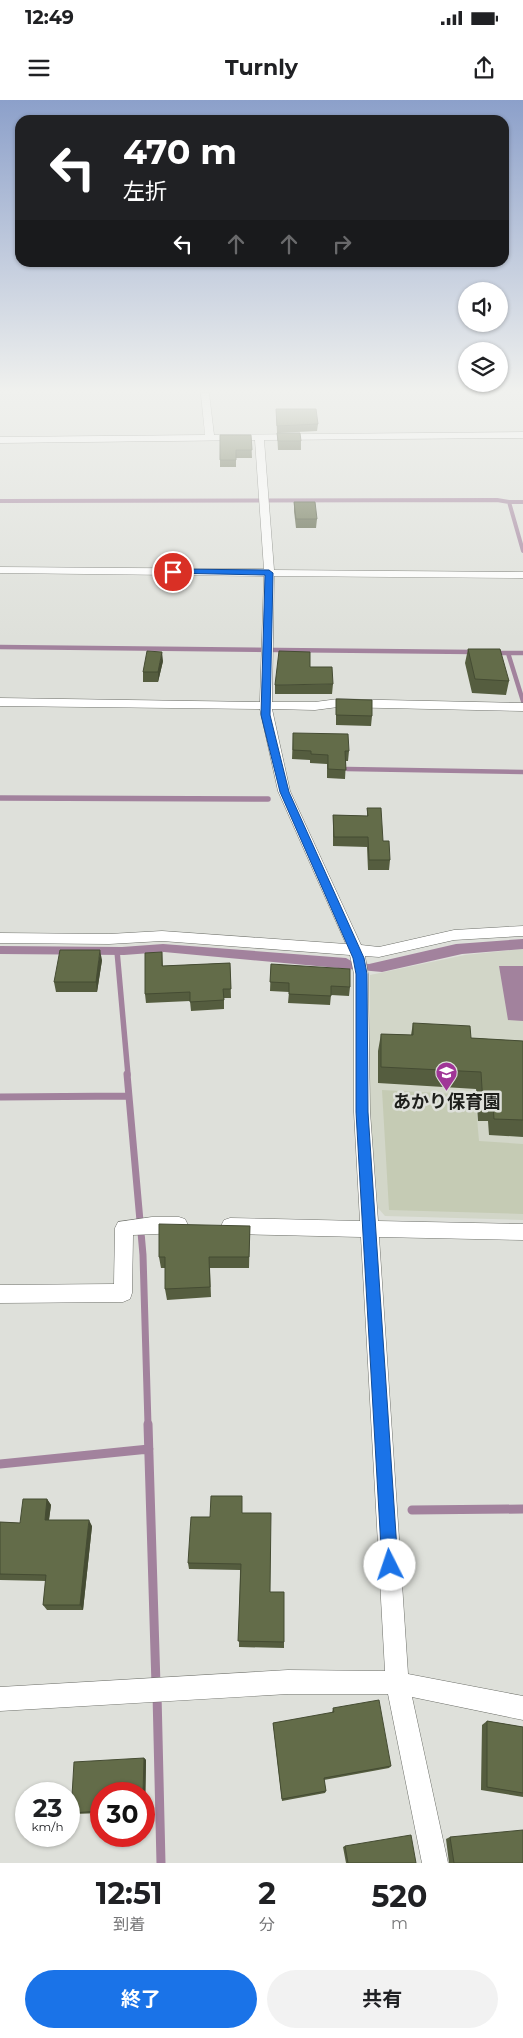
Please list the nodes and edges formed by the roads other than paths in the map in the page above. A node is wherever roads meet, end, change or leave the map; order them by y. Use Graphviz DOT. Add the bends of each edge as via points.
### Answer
graph roads {
  1 [pos="262,475"];
  2 [pos="0,570"];
  3 [pos="269,573"];
  4 [pos="523,575"];
  5 [pos="0,702"];
  6 [pos="264,705"];
  7 [pos="521,707"];
  8 [pos="523,931"];
  9 [pos="0,938"];
  10 [pos="359,961"];
  11 [pos="192,1225"];
  12 [pos="211,1226"];
  13 [pos="369,1228"];
  14 [pos="523,1232"];
  15 [pos="0,1294"];
  16 [pos="397,1684"];
  17 [pos="0,1699"];
  18 [pos="523,1708"];
  19 [pos="435,1863"];
  1 -- 3 [label="street"];
  2 -- 3 [label="street"];
  3 -- 4 [label="street"];
  3 -- 6 [label="street"];
  5 -- 6 [label="street"];
  6 -- 7 [label="street" via="338,703"];
  6 -- 10 [label="street" via="284,792"];
  8 -- 10 [label="street" via="454,935 379,952"];
  9 -- 10 [label="street" via="162,936"];
  10 -- 13 [label="street" via="362,1112"];
  11 -- 15 [label="street" via="124,1228 123,1292"];
  12 -- 13 [label="street"];
  13 -- 14 [label="street"];
  13 -- 16 [label="street"];
  16 -- 17 [label="street" via="288,1682"];
  16 -- 18 [label="street"];
  16 -- 19 [label="street"];
}
